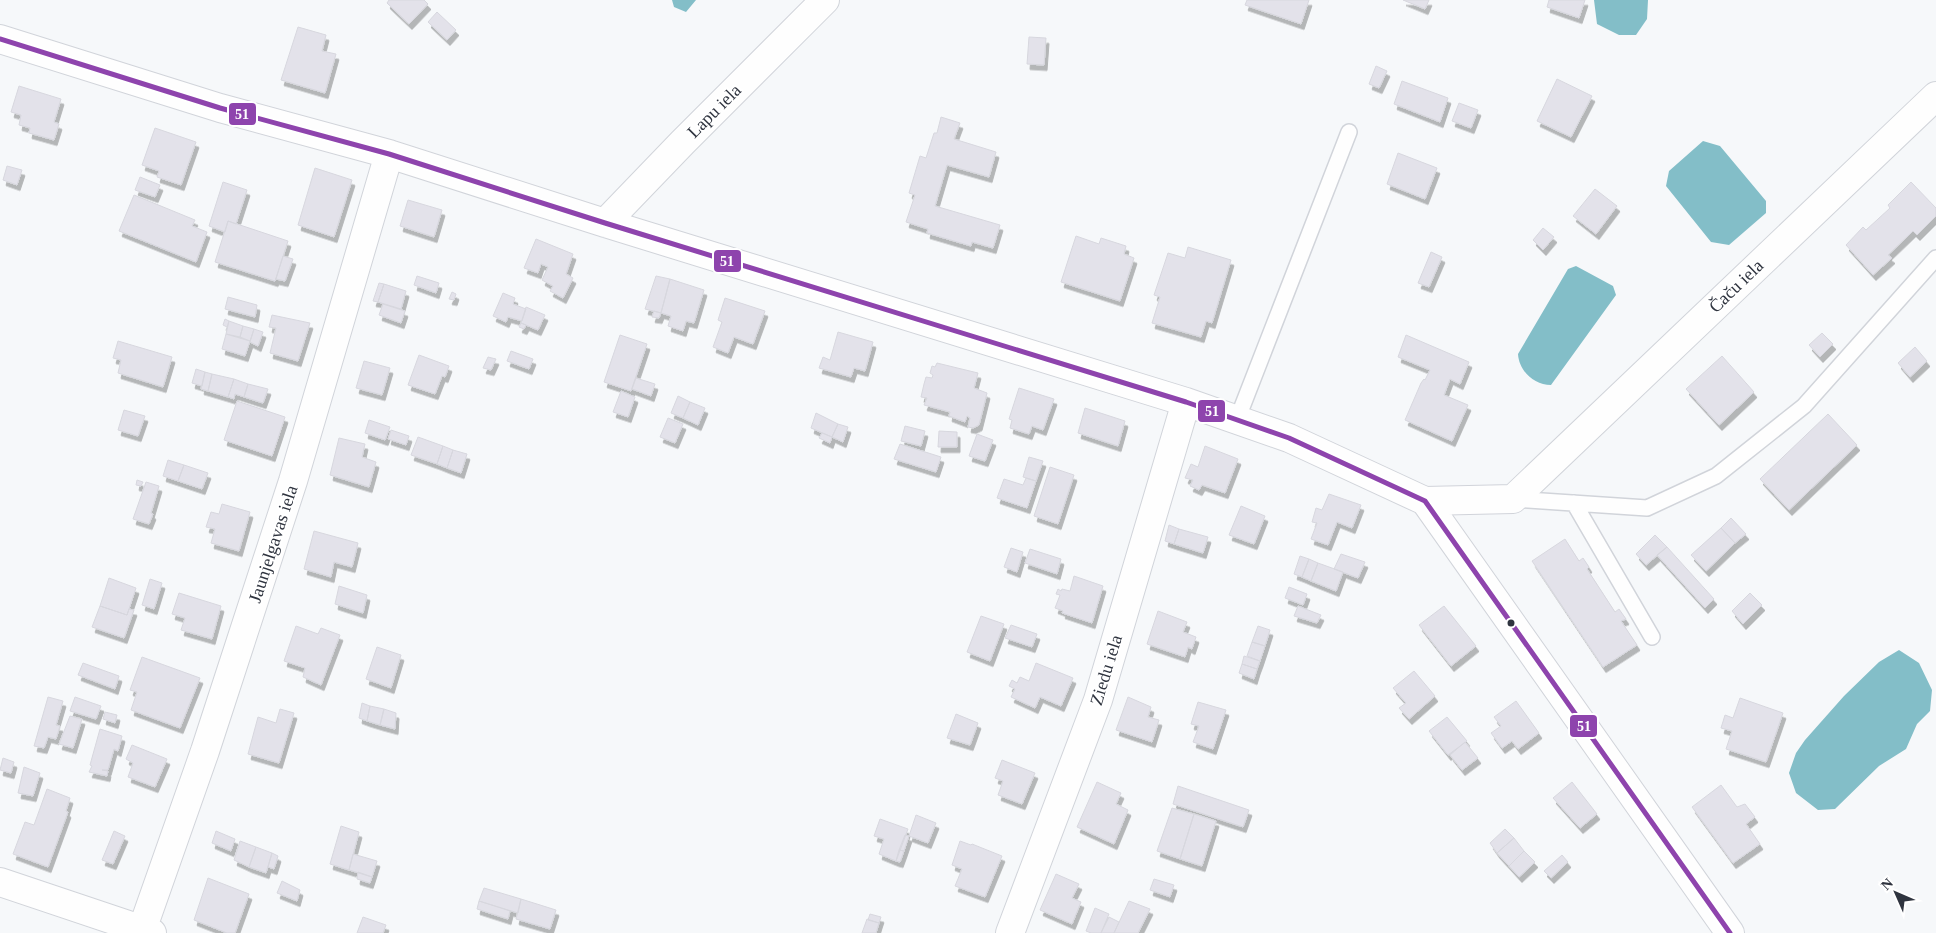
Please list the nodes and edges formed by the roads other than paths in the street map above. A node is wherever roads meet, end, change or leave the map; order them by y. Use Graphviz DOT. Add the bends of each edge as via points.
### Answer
graph roads {
  1 [pos="825,0"];
  2 [pos="0,39"];
  3 [pos="1935,99"];
  4 [pos="1349,132"];
  5 [pos="389,154"];
  6 [pos="605,223"];
  7 [pos="1936,258"];
  8 [pos="1186,402"];
  9 [pos="1237,420"];
  10 [pos="1513,499"];
  11 [pos="1426,501"];
  12 [pos="1574,503"];
  13 [pos="1652,637"];
  14 [pos="0,882"];
  15 [pos="147,931"];
  16 [pos="1010,933"];
  17 [pos="1730,933"];
  1 -- 6 [label="street, Lapu iela"];
  2 -- 5 [label="street" via="220,108"];
  3 -- 10 [label="street, Čaču iela"];
  4 -- 9 [label="lane"];
  5 -- 6 [label="street"];
  5 -- 15 [label="street, Jaunjelgavas iela" via="294,481"];
  6 -- 8 [label="street"];
  7 -- 12 [label="lane" via="1804,406 1716,476 1647,508"];
  8 -- 9 [label="street"];
  8 -- 16 [label="street, Ziedu iela" via="1098,700"];
  9 -- 11 [label="street" via="1289,438"];
  10 -- 11 [label="street"];
  10 -- 12 [label="lane"];
  11 -- 17 [label="street"];
  12 -- 13 [label="lane"];
  14 -- 15 [label="street"];
}
